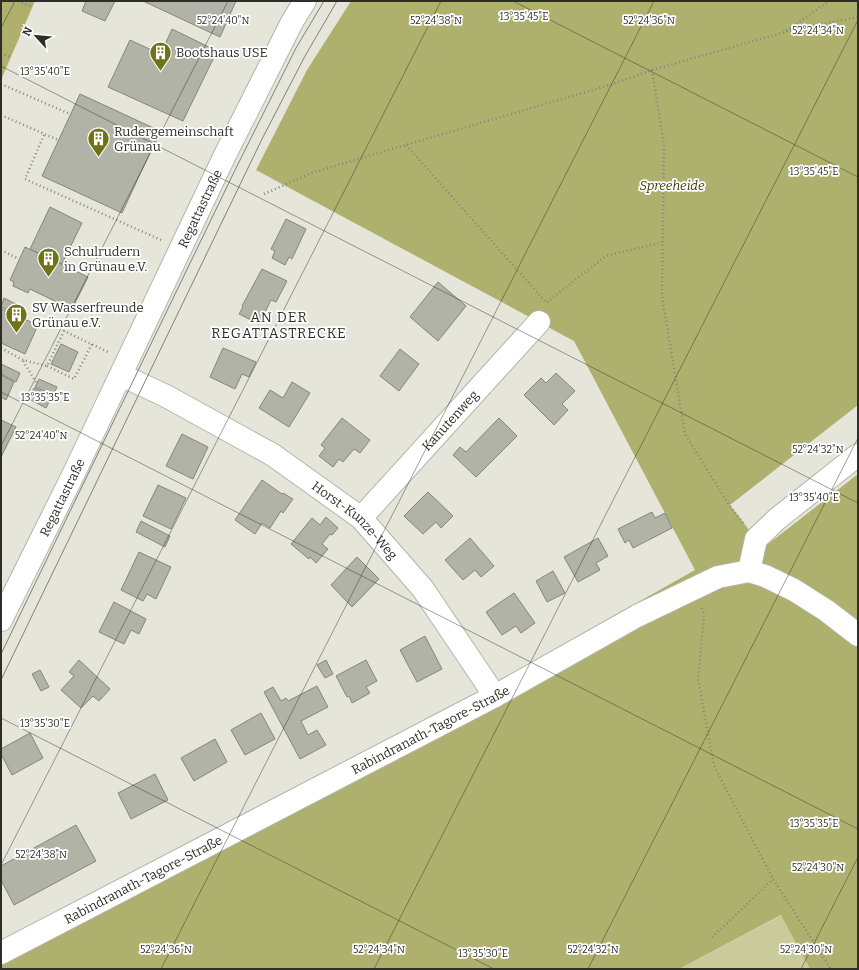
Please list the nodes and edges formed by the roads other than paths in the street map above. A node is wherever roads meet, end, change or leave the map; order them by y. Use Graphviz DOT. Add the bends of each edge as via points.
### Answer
graph roads {
  1 [pos="305,1"];
  2 [pos="539,322"];
  3 [pos="124,368"];
  4 [pos="858,455"];
  5 [pos="361,518"];
  6 [pos="749,571"];
  7 [pos="1,620"];
  8 [pos="858,635"];
  9 [pos="495,696"];
  10 [pos="1,952"];
  1 -- 3 [label="street, Regattastraße" via="284,36 225,155"];
  2 -- 5 [label="street, Kanutenweg"];
  3 -- 5 [label="street, Horst-Kunze-Weg" via="166,396 273,455"];
  3 -- 7 [label="street, Regattastraße"];
  4 -- 6 [label="street" via="776,519 756,539"];
  5 -- 9 [label="street, Horst-Kunze-Weg" via="423,589"];
  6 -- 8 [label="street, Rabindranath-Tagore-Straße" via="794,590"];
  6 -- 9 [label="street, Rabindranath-Tagore-Straße" via="718,577 638,616"];
  9 -- 10 [label="street, Rabindranath-Tagore-Straße"];
}
